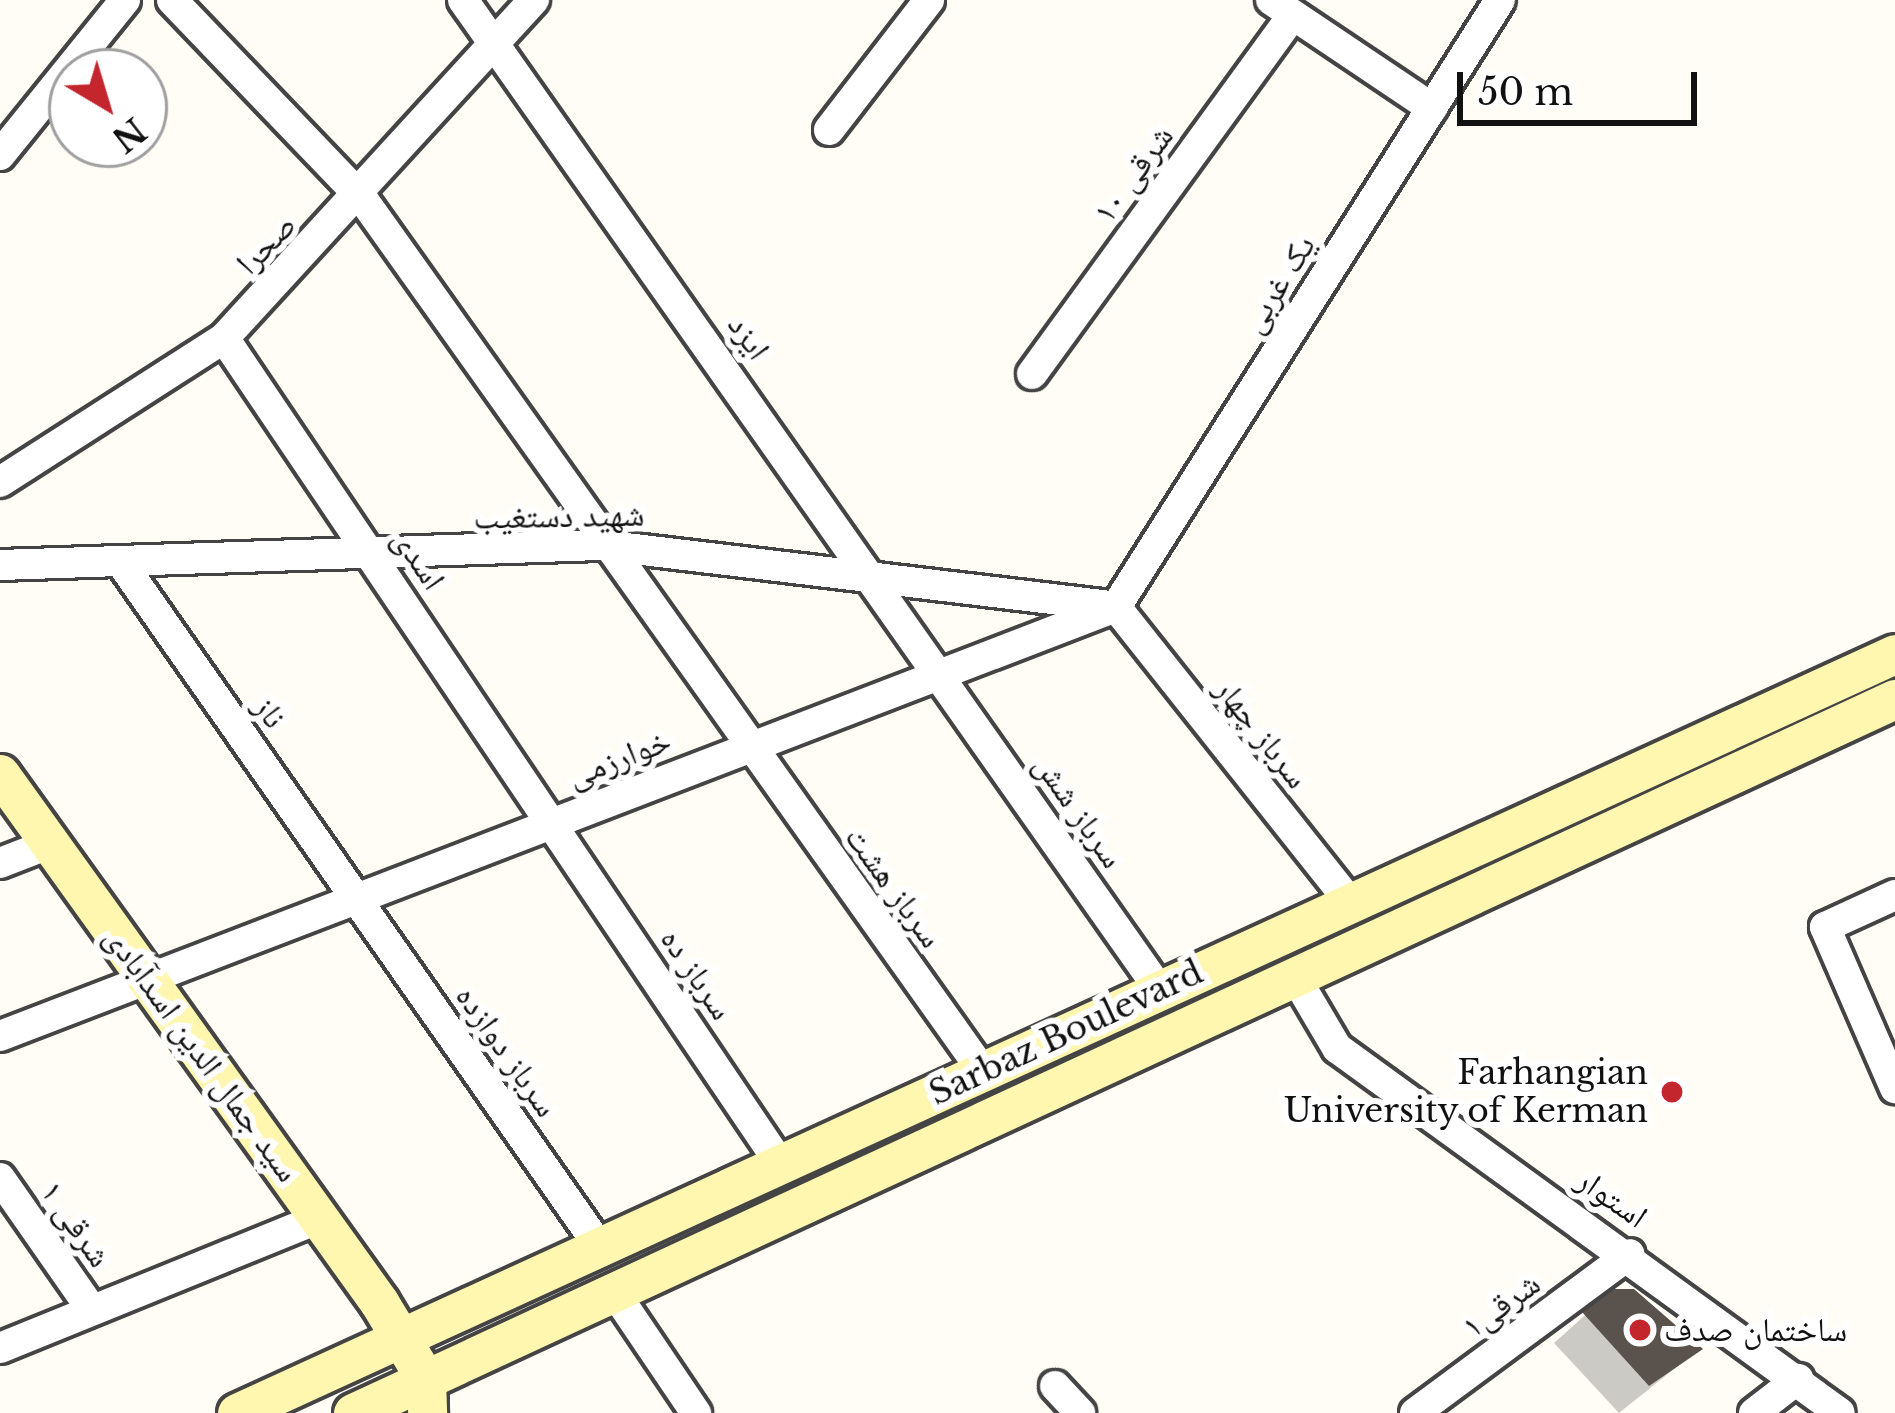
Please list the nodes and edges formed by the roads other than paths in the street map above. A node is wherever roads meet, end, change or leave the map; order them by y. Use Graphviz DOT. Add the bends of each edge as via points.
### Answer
graph roads {
  1 [pos="125,0"];
  2 [pos="172,0"];
  3 [pos="463,0"];
  4 [pos="534,0"];
  5 [pos="929,0"];
  6 [pos="1500,0"];
  7 [pos="1282,8"];
  8 [pos="499,40"];
  9 [pos="1432,108"];
  10 [pos="829,130"];
  11 [pos="0,155"];
  12 [pos="362,198"];
  13 [pos="224,338"];
  14 [pos="1031,374"];
  15 [pos="0,482"];
  16 [pos="601,545"];
  17 [pos="376,559"];
  18 [pos="0,565"];
  19 [pos="125,568"];
  20 [pos="866,568"];
  21 [pos="1116,607"];
  22 [pos="1895,654"];
  23 [pos="940,675"];
  24 [pos="1895,698"];
  25 [pos="748,748"];
  26 [pos="0,773"];
  27 [pos="552,822"];
  28 [pos="50,844"];
  29 [pos="0,862"];
  30 [pos="1895,895"];
  31 [pos="356,897"];
  32 [pos="1351,904"];
  33 [pos="1294,975"];
  34 [pos="147,977"];
  35 [pos="1159,989"];
  36 [pos="0,1036"];
  37 [pos="982,1070"];
  38 [pos="1895,1088"];
  39 [pos="782,1166"];
  40 [pos="0,1178"];
  41 [pos="320,1218"];
  42 [pos="599,1246"];
  43 [pos="1630,1254"];
  44 [pos="615,1293"];
  45 [pos="92,1310"];
  46 [pos="402,1336"];
  47 [pos="0,1348"];
  48 [pos="1798,1379"];
  49 [pos="1055,1386"];
  50 [pos="428,1398"];
  51 [pos="237,1413"];
  52 [pos="353,1413"];
  53 [pos="696,1413"];
  54 [pos="1080,1413"];
  55 [pos="1415,1413"];
  56 [pos="1754,1413"];
  57 [pos="1840,1413"];
  1 -- 11 [label="street"];
  2 -- 12 [label="street"];
  3 -- 8 [label="street, ایزد"];
  4 -- 8 [label="street, صحرا"];
  5 -- 10 [label="street"];
  6 -- 9 [label="street, یک غربی"];
  7 -- 9 [label="street"];
  7 -- 14 [label="street, شرقی ۱۰"];
  8 -- 12 [label="street, صحرا"];
  8 -- 20 [label="street, ایزد"];
  9 -- 21 [label="street, یک غربی"];
  12 -- 13 [label="street, صحرا"];
  12 -- 16 [label="street"];
  13 -- 15 [label="street, صحرا"];
  13 -- 17 [label="street, اسدی"];
  16 -- 17 [label="street, شهید دستغیب"];
  16 -- 20 [label="street, شهید دستغیب"];
  16 -- 25 [label="street"];
  17 -- 19 [label="street, شهید دستغیب"];
  17 -- 27 [label="street, اسدی"];
  18 -- 19 [label="street, شهید دستغیب"];
  19 -- 31 [label="street, ناز"];
  20 -- 21 [label="street, شهید دستغیب"];
  20 -- 23 [label="street, ایزد"];
  21 -- 23 [label="street, خوارزمی"];
  21 -- 32 [label="street, سرباز چهار"];
  22 -- 32 [label="main road, Sarbaz Boulevard"];
  23 -- 25 [label="street, خوارزمی"];
  23 -- 35 [label="street, سرباز شش"];
  24 -- 33 [label="main road, Sarbaz Boulevard"];
  25 -- 27 [label="street, خوارزمی"];
  25 -- 37 [label="street, سرباز هشت"];
  26 -- 28 [label="main road, سید جمال الدین اسدآبادی"];
  27 -- 31 [label="street, خوارزمی"];
  27 -- 39 [label="street, سرباز ده"];
  28 -- 29 [label="street"];
  28 -- 34 [label="main road, سید جمال الدین اسدآبادی"];
  30 -- 38 [label="street" via="1825,927"];
  31 -- 34 [label="street, خوارزمی"];
  31 -- 42 [label="street, سرباز دوازده"];
  32 -- 35 [label="main road, Sarbaz Boulevard"];
  33 -- 43 [label="street, استوار" via="1337,1048"];
  33 -- 44 [label="main road, Sarbaz Boulevard"];
  34 -- 36 [label="street, خوارزمی"];
  34 -- 41 [label="main road, سید جمال الدین اسدآبادی"];
  35 -- 37 [label="main road, Sarbaz Boulevard"];
  37 -- 39 [label="main road, Sarbaz Boulevard"];
  39 -- 42 [label="main road, Sarbaz Boulevard"];
  40 -- 45 [label="street, شرقی ۱"];
  41 -- 45 [label="street"];
  41 -- 46 [label="main road, سید جمال الدین اسدآبادی"];
  42 -- 46 [label="main road, Sarbaz Boulevard"];
  43 -- 48 [label="street, استوار"];
  43 -- 55 [label="street, شرقی۱"];
  44 -- 50 [label="main road, Sarbaz Boulevard"];
  44 -- 53 [label="street"];
  45 -- 47 [label="street"];
  46 -- 50 [label="main road, سید جمال الدین اسدآبادی"];
  46 -- 51 [label="main road, Sarbaz Boulevard"];
  48 -- 56 [label="street"];
  48 -- 57 [label="street, استوار"];
  49 -- 54 [label="street"];
  50 -- 52 [label="main road, Sarbaz Boulevard"];
}
